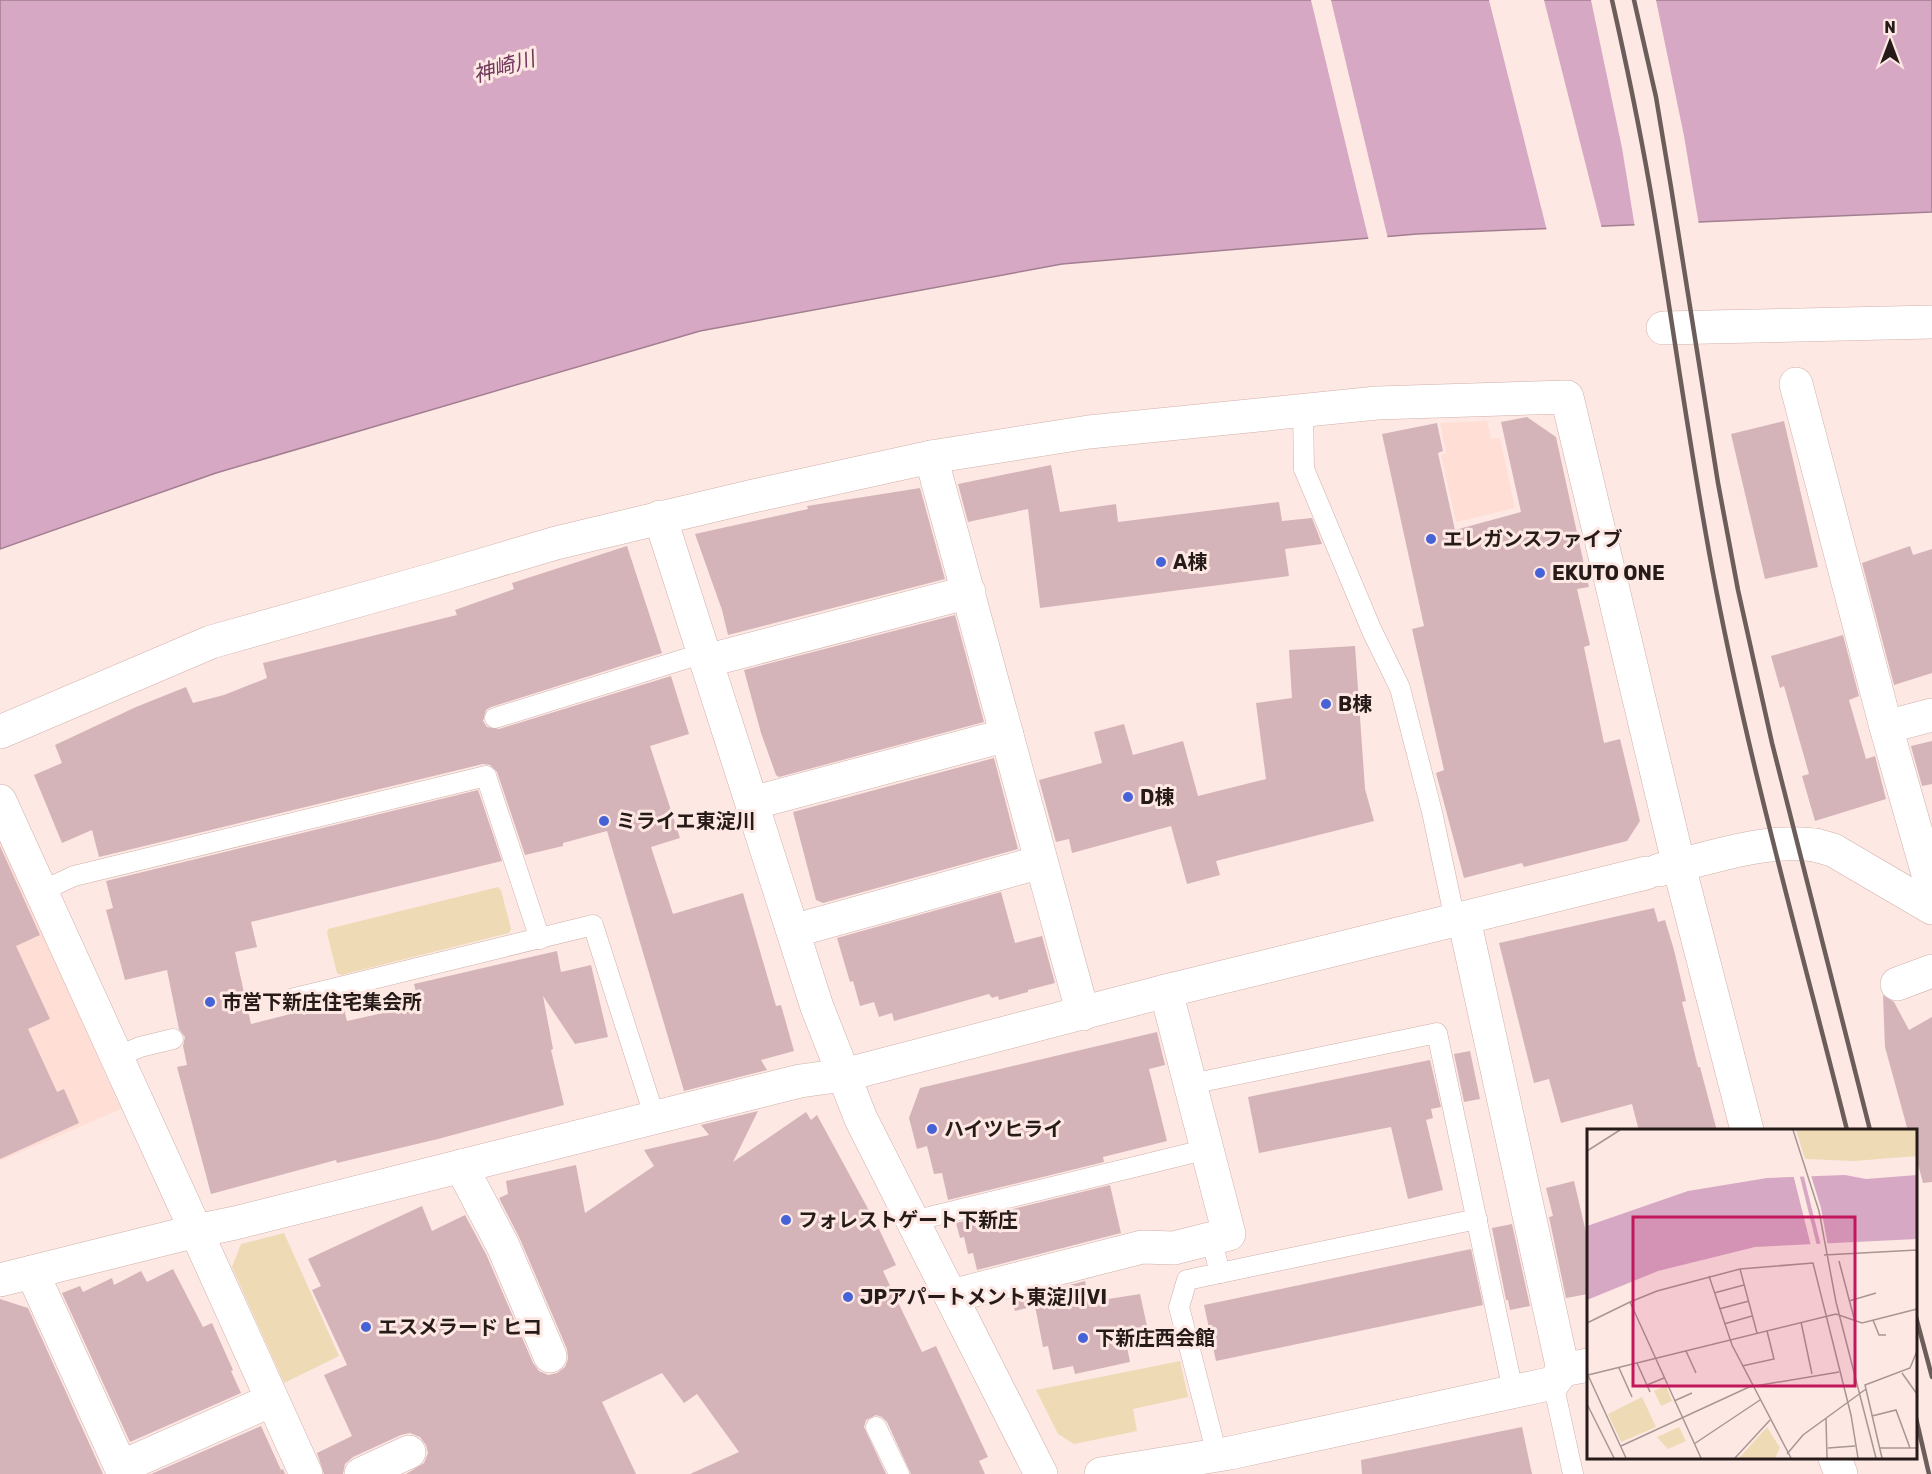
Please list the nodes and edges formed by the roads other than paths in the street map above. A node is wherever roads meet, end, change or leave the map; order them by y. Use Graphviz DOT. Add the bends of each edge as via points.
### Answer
graph roads {
  1 [pos="1932,322"];
  2 [pos="1663,328"];
  3 [pos="1796,384"];
  4 [pos="1303,411"];
  5 [pos="931,456"];
  6 [pos="660,517"];
  7 [pos="969,592"];
  8 [pos="705,657"];
  9 [pos="1932,715"];
  10 [pos="495,717"];
  11 [pos="1886,727"];
  12 [pos="0,732"];
  13 [pos="1007,735"];
  14 [pos="0,801"];
  15 [pos="752,803"];
  16 [pos="1041,862"];
  17 [pos="1679,866"];
  18 [pos="1932,888"];
  19 [pos="42,891"];
  20 [pos="1932,908"];
  21 [pos="1460,920"];
  22 [pos="793,931"];
  23 [pos="540,939"];
  24 [pos="1932,971"];
  25 [pos="1897,984"];
  26 [pos="1166,991"];
  27 [pos="291,999"];
  28 [pos="1083,1014"];
  29 [pos="173,1039"];
  30 [pos="117,1057"];
  31 [pos="844,1075"];
  32 [pos="1191,1084"];
  33 [pos="655,1118"];
  34 [pos="1746,1129"];
  35 [pos="1208,1149"];
  36 [pos="461,1166"];
  37 [pos="1477,1219"];
  38 [pos="913,1221"];
  39 [pos="196,1231"];
  40 [pos="1211,1238"];
  41 [pos="32,1272"];
  42 [pos="1220,1273"];
  43 [pos="0,1280"];
  44 [pos="951,1296"];
  45 [pos="550,1356"];
  46 [pos="1568,1372"];
  47 [pos="1513,1391"];
  48 [pos="272,1400"];
  49 [pos="876,1426"];
  50 [pos="409,1452"];
  51 [pos="1217,1455"];
  52 [pos="1835,1459"];
  53 [pos="123,1471"];
  54 [pos="306,1474"];
  55 [pos="361,1474"];
  56 [pos="899,1474"];
  57 [pos="1041,1474"];
  58 [pos="1101,1474"];
  59 [pos="1573,1474"];
  60 [pos="1841,1474"];
  1 -- 2 [label="street"];
  3 -- 11 [label="street"];
  4 -- 5 [label="street" via="1089,432"];
  4 -- 17 [label="street" via="1377,403 1566,397"];
  4 -- 21 [label="lane" via="1304,469 1400,688"];
  5 -- 6 [label="street"];
  5 -- 7 [label="street"];
  6 -- 8 [label="street"];
  6 -- 12 [label="street" via="211,642"];
  7 -- 8 [label="street"];
  7 -- 13 [label="street"];
  8 -- 10 [label="lane"];
  8 -- 15 [label="street"];
  9 -- 11 [label="street"];
  11 -- 18 [label="street"];
  13 -- 15 [label="street"];
  13 -- 16 [label="street"];
  14 -- 19 [label="street"];
  15 -- 22 [label="street"];
  16 -- 22 [label="street"];
  16 -- 28 [label="street"];
  17 -- 20 [label="street" via="1768,844 1815,845 1833,850"];
  17 -- 21 [label="street"];
  17 -- 34 [label="street"];
  19 -- 23 [label="lane" via="74,876 486,776"];
  19 -- 30 [label="street"];
  21 -- 26 [label="street"];
  21 -- 46 [label="street"];
  22 -- 31 [label="street"];
  23 -- 27 [label="lane"];
  23 -- 33 [label="lane" via="593,925"];
  24 -- 25 [label="street"];
  26 -- 28 [label="street"];
  26 -- 32 [label="street"];
  28 -- 31 [label="street"];
  29 -- 30 [label="lane"];
  30 -- 39 [label="street"];
  31 -- 33 [label="street" via="800,1081"];
  31 -- 38 [label="street" via="861,1119"];
  32 -- 35 [label="street"];
  32 -- 37 [label="lane" via="1437,1033"];
  33 -- 36 [label="street"];
  35 -- 38 [label="lane"];
  35 -- 40 [label="street" via="1229,1234"];
  36 -- 39 [label="street"];
  36 -- 45 [label="street" via="503,1246"];
  37 -- 42 [label="lane"];
  37 -- 47 [label="lane"];
  38 -- 44 [label="street"];
  39 -- 41 [label="street"];
  39 -- 48 [label="street"];
  40 -- 42 [label="lane"];
  40 -- 44 [label="street" via="1174,1248 1142,1247"];
  41 -- 43 [label="street"];
  41 -- 53 [label="street"];
  42 -- 51 [label="lane" via="1187,1280 1179,1306"];
  44 -- 57 [label="street"];
  46 -- 47 [label="street"];
  46 -- 59 [label="lane"];
  47 -- 51 [label="street"];
  48 -- 53 [label="street"];
  48 -- 54 [label="street"];
  49 -- 56 [label="lane"];
  50 -- 55 [label="street"];
  51 -- 58 [label="street"];
  52 -- 60 [label="street"];
}
